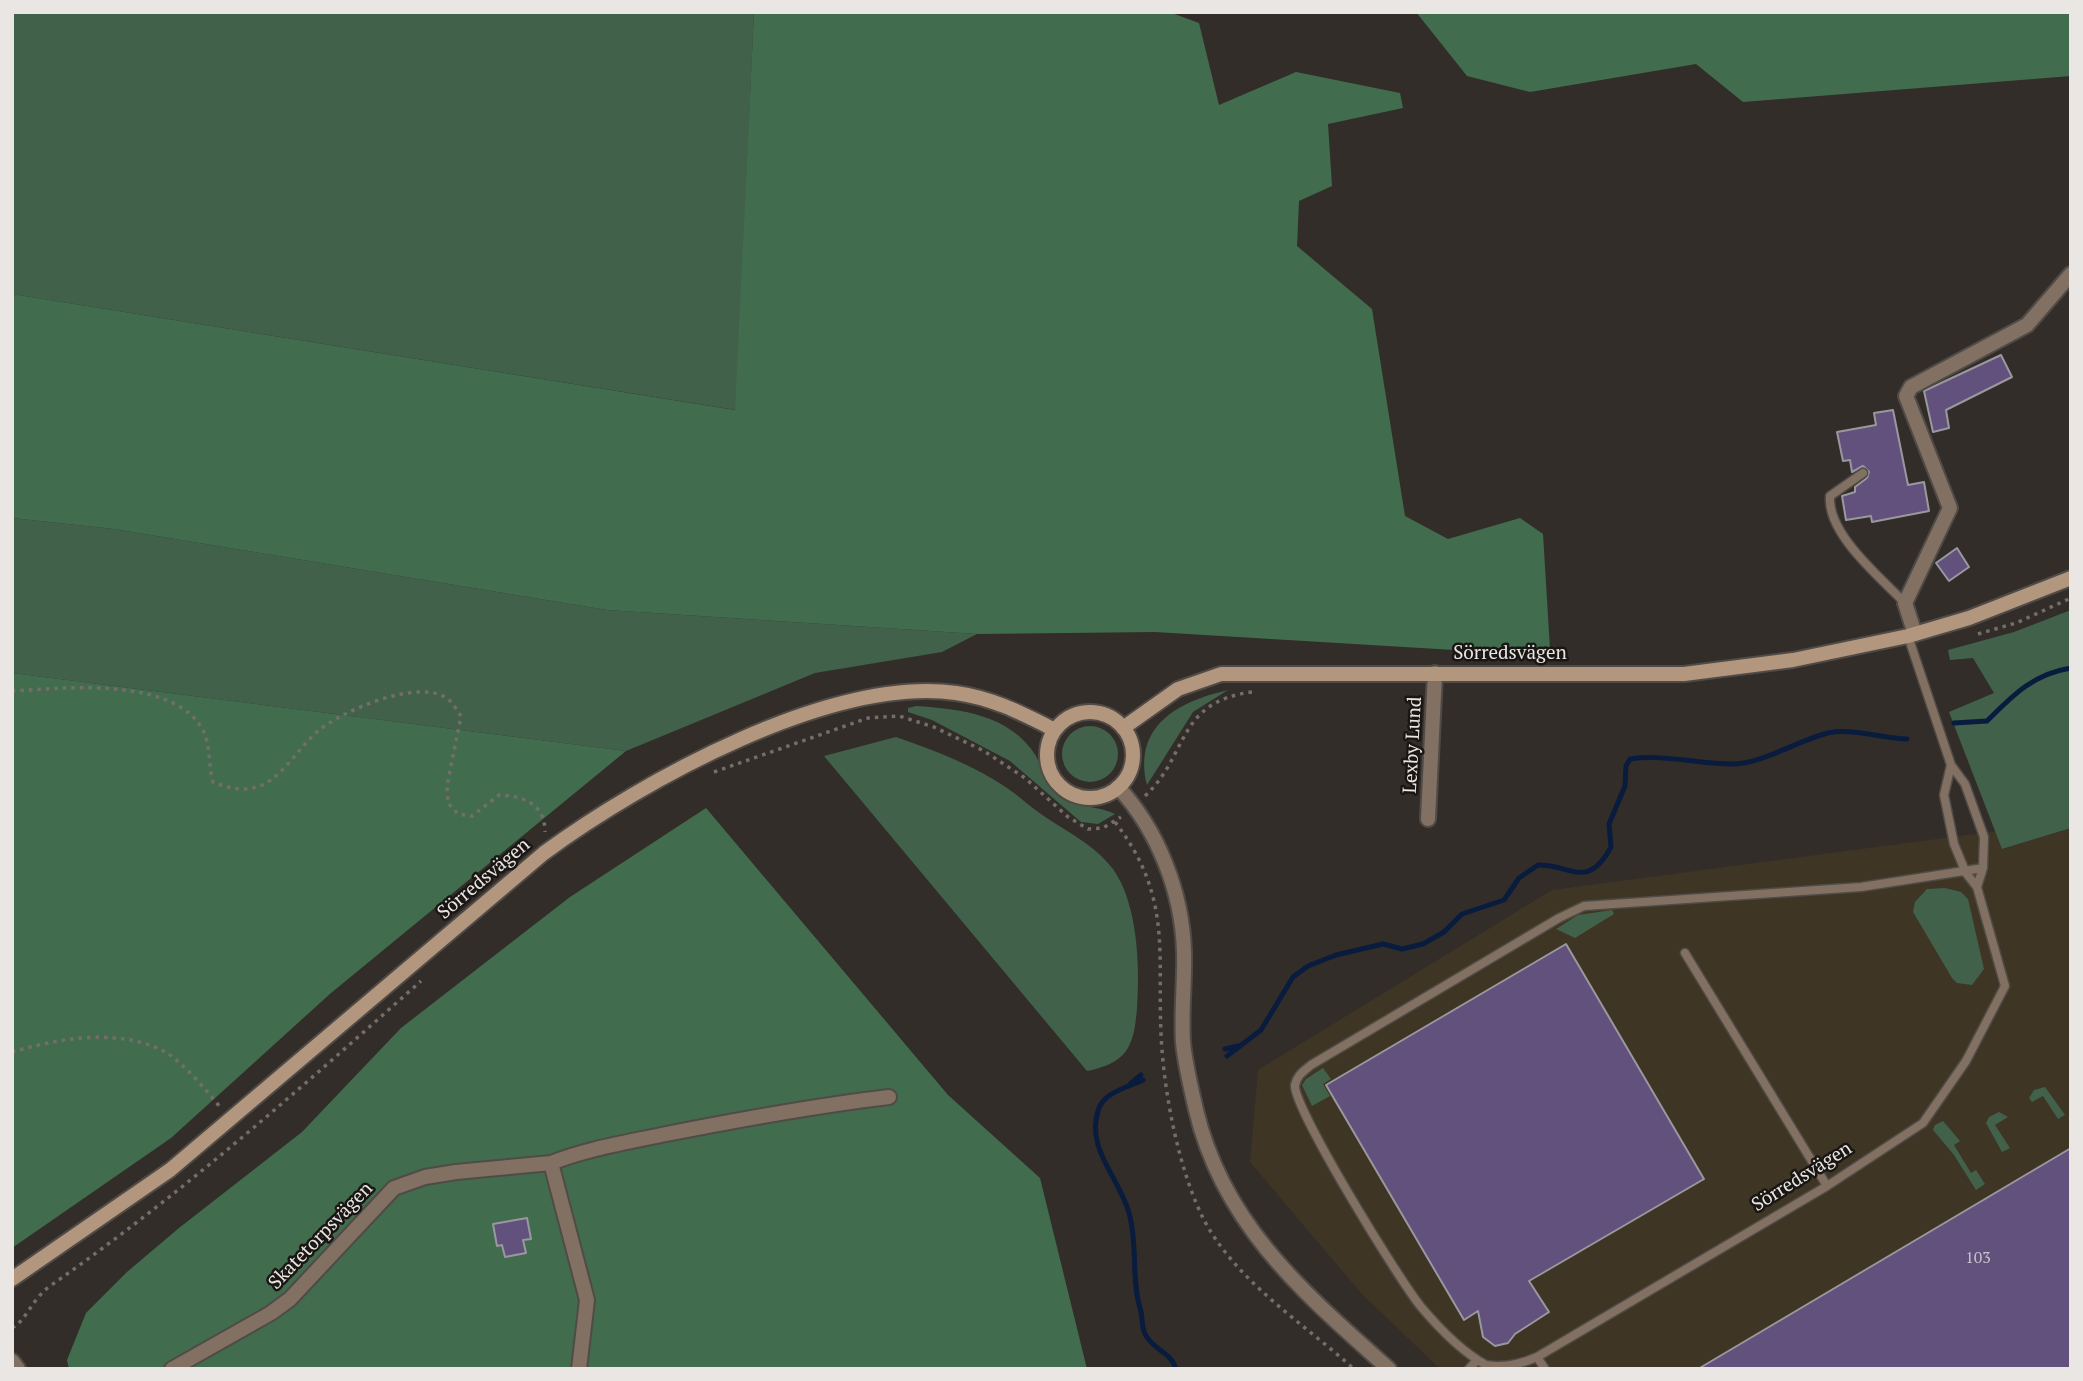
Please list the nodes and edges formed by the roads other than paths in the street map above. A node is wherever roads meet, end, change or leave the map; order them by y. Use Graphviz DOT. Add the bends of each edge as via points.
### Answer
graph roads {
  1 [pos="2071,274"];
  2 [pos="1863,473"];
  3 [pos="2071,578"];
  4 [pos="1905,603"];
  5 [pos="1912,635"];
  6 [pos="1435,673"];
  7 [pos="1123,728"];
  8 [pos="1055,730"];
  9 [pos="1951,765"];
  10 [pos="1118,787"];
  11 [pos="1428,819"];
  12 [pos="1983,868"];
  13 [pos="1966,873"];
  14 [pos="1977,887"];
  15 [pos="1685,953"];
  16 [pos="889,1097"];
  17 [pos="551,1163"];
  18 [pos="1827,1186"];
  19 [pos="12,1279"];
  20 [pos="1537,1357"];
  21 [pos="1477,1360"];
  22 [pos="12,1361"];
  23 [pos="18,1369"];
  24 [pos="172,1369"];
  25 [pos="579,1369"];
  26 [pos="1390,1369"];
  27 [pos="1469,1369"];
  28 [pos="1545,1369"];
  1 -- 4 [label="street" via="2027,325 1911,387 1906,396 1950,508"];
  2 -- 4 [label="lane" via="1830,496 1829,506 1852,548"];
  3 -- 5 [label="street, Sörredsvägen"];
  4 -- 5 [label="street"];
  5 -- 6 [label="street, Sörredsvägen" via="1793,660 1684,674"];
  5 -- 9 [label="lane, Sörredsvägen"];
  6 -- 7 [label="street, Sörredsvägen" via="1209,676 1178,689"];
  6 -- 11 [label="street, Lexby Lund"];
  7 -- 8 [label="street" via="1107,716 1088,713 1069,718"];
  7 -- 10 [label="street" via="1132,759"];
  8 -- 10 [label="street" via="1047,760 1061,787 1090,798"];
  8 -- 19 [label="street, Sörredsvägen" via="1012,708 957,693 905,692 822,710 722,748 629,796 544,853 170,1170"];
  9 -- 12 [label="lane, Sörredsvägen" via="1974,805 1983,837"];
  9 -- 13 [label="lane, Sörredsvägen" via="1944,795 1954,844"];
  10 -- 26 [label="street" via="1135,805 1158,846 1177,900 1184,950 1183,1043 1196,1111 1227,1192 1288,1276"];
  12 -- 13 [label="lane"];
  12 -- 14 [label="lane, Sörredsvägen"];
  13 -- 14 [label="lane, Sörredsvägen"];
  13 -- 21 [label="lane" via="1861,887 1584,906 1300,1073 1296,1098 1331,1164 1422,1307"];
  14 -- 18 [label="lane, Sörredsvägen" via="2005,986 1966,1060 1923,1123"];
  15 -- 18 [label="lane"];
  16 -- 17 [label="street, Skatetorpsvägen" via="686,1130 576,1153"];
  17 -- 24 [label="street, Skatetorpsvägen" via="446,1173 394,1188 290,1298"];
  17 -- 25 [label="street" via="587,1300"];
  18 -- 20 [label="lane, Sörredsvägen"];
  20 -- 21 [label="lane, Sörredsvägen" via="1496,1367"];
  20 -- 28 [label="lane"];
  21 -- 27 [label="lane"];
  22 -- 23 [label="street"];
}
